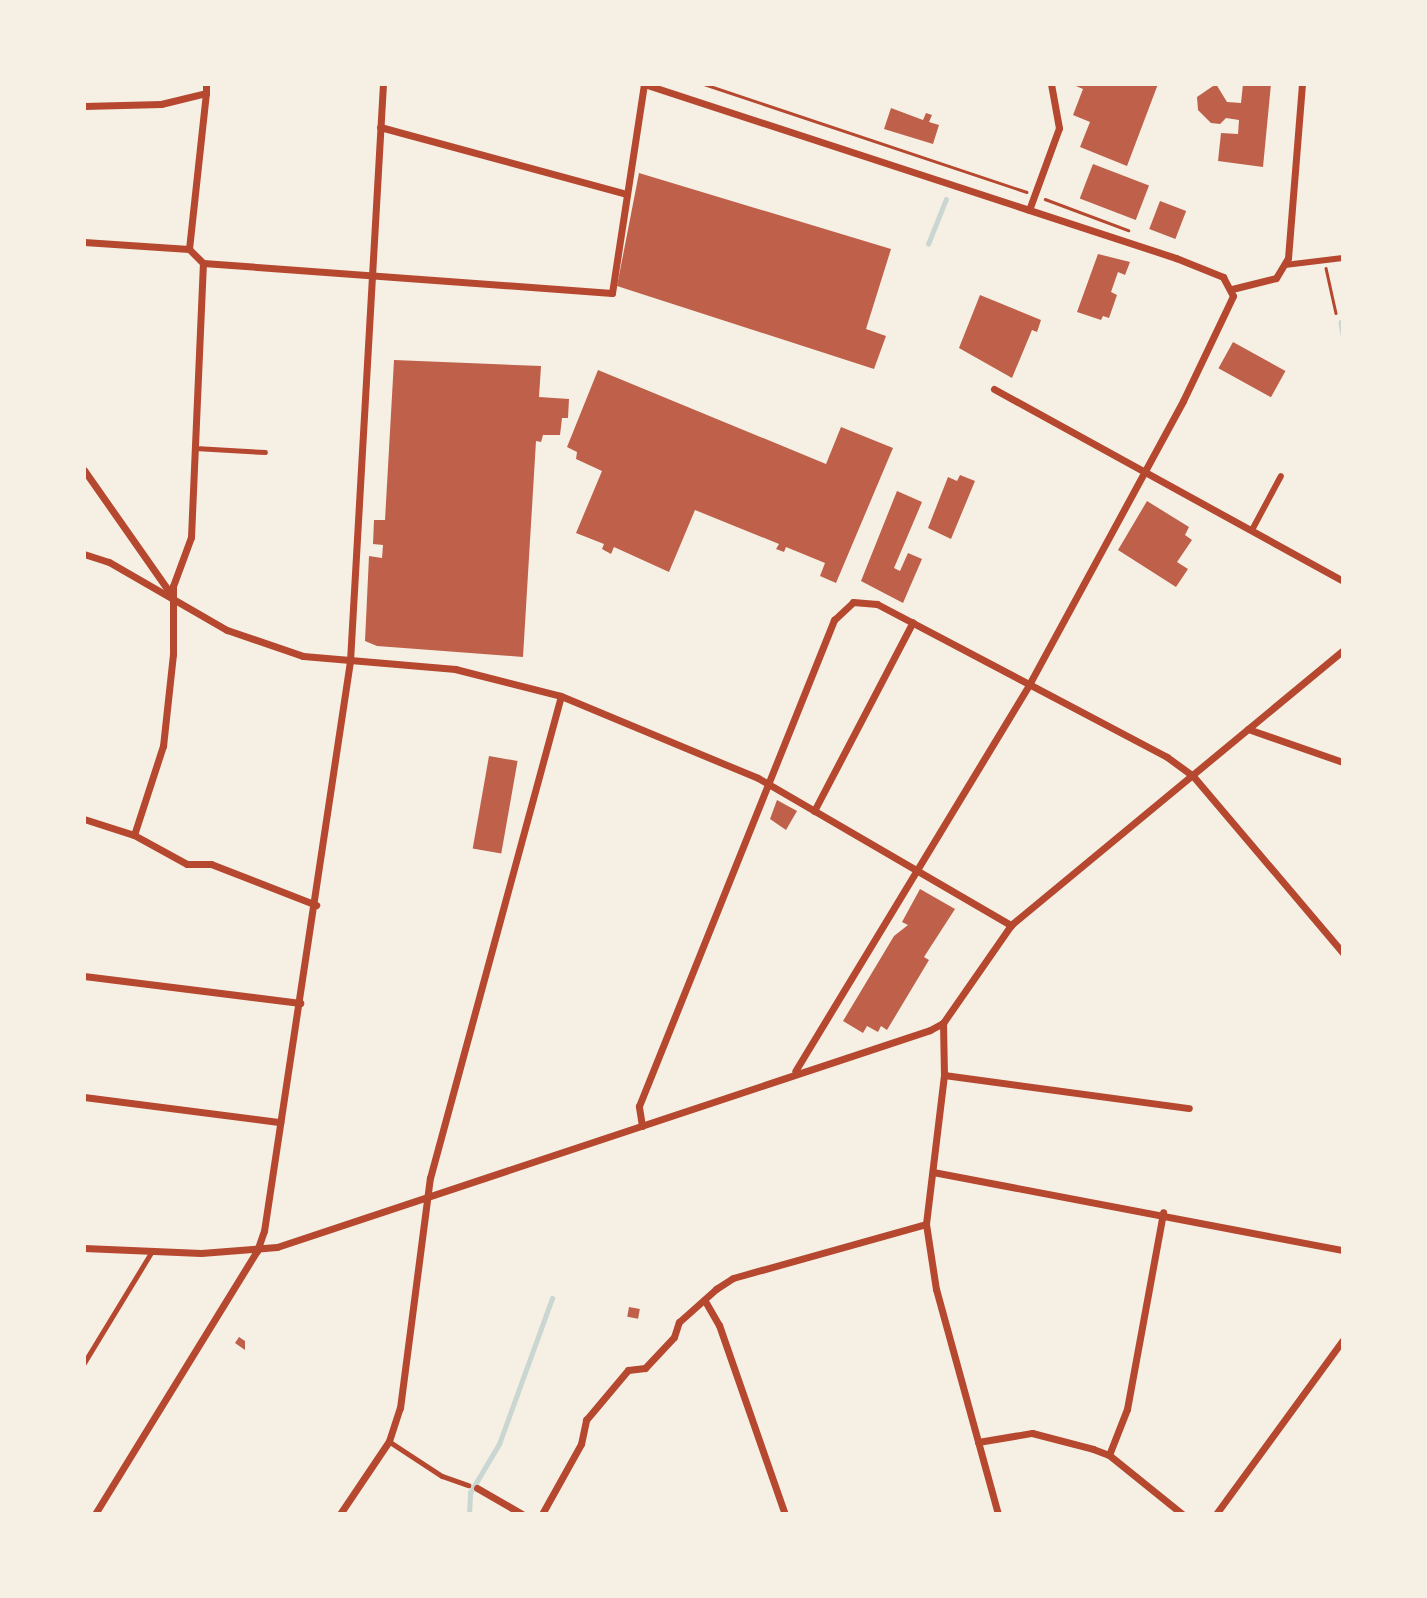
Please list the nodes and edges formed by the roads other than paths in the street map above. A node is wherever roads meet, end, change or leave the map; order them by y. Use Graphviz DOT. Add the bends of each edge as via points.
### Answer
graph roads {
  1 [pos="206,84"];
  2 [pos="383,84"];
  3 [pos="644,84"];
  4 [pos="1051,84"];
  5 [pos="1303,84"];
  6 [pos="206,93"];
  7 [pos="84,106"];
  8 [pos="380,127"];
  9 [pos="626,194"];
  10 [pos="1029,210"];
  11 [pos="84,242"];
  12 [pos="189,249"];
  13 [pos="1343,258"];
  14 [pos="203,263"];
  15 [pos="1285,265"];
  16 [pos="372,273"];
  17 [pos="1232,289"];
  18 [pos="994,389"];
  19 [pos="195,448"];
  20 [pos="265,452"];
  21 [pos="84,470"];
  22 [pos="1145,470"];
  23 [pos="1281,476"];
  24 [pos="1252,530"];
  25 [pos="84,554"];
  26 [pos="1343,581"];
  27 [pos="173,597"];
  28 [pos="913,622"];
  29 [pos="1343,650"];
  30 [pos="350,661"];
  31 [pos="1029,685"];
  32 [pos="561,696"];
  33 [pos="1248,729"];
  34 [pos="1343,762"];
  35 [pos="1193,776"];
  36 [pos="770,785"];
  37 [pos="814,811"];
  38 [pos="84,819"];
  39 [pos="134,835"];
  40 [pos="916,873"];
  41 [pos="316,905"];
  42 [pos="1011,925"];
  43 [pos="1343,953"];
  44 [pos="84,976"];
  45 [pos="300,1003"];
  46 [pos="943,1023"];
  47 [pos="795,1071"];
  48 [pos="944,1075"];
  49 [pos="84,1097"];
  50 [pos="1189,1108"];
  51 [pos="280,1122"];
  52 [pos="642,1126"];
  53 [pos="933,1172"];
  54 [pos="429,1195"];
  55 [pos="1164,1212"];
  56 [pos="926,1224"];
  57 [pos="84,1248"];
  58 [pos="1343,1250"];
  59 [pos="152,1251"];
  60 [pos="257,1251"];
  61 [pos="705,1301"];
  62 [pos="1343,1340"];
  63 [pos="84,1363"];
  64 [pos="389,1441"];
  65 [pos="978,1442"];
  66 [pos="1109,1455"];
  67 [pos="468,1485"];
  68 [pos="477,1488"];
  69 [pos="95,1514"];
  70 [pos="340,1514"];
  71 [pos="522,1514"];
  72 [pos="542,1514"];
  73 [pos="785,1514"];
  74 [pos="998,1514"];
  75 [pos="1182,1514"];
  76 [pos="1216,1514"];
  1 -- 6 [label="street"];
  2 -- 8 [label="street"];
  3 -- 9 [label="street"];
  3 -- 10 [label="street"];
  4 -- 10 [label="street" via="1059,128"];
  5 -- 15 [label="street" via="1290,251"];
  6 -- 7 [label="street" via="161,104"];
  6 -- 12 [label="street"];
  8 -- 9 [label="street"];
  8 -- 16 [label="street"];
  9 -- 16 [label="street" via="612,293"];
  10 -- 17 [label="street" via="1217,273"];
  11 -- 12 [label="street"];
  12 -- 14 [label="street"];
  13 -- 15 [label="street"];
  14 -- 16 [label="street"];
  14 -- 19 [label="street"];
  15 -- 17 [label="street" via="1276,278"];
  16 -- 30 [label="street"];
  17 -- 22 [label="street" via="1230,308"];
  18 -- 22 [label="street"];
  19 -- 20 [label="lane"];
  19 -- 27 [label="street" via="191,537"];
  21 -- 27 [label="street"];
  22 -- 24 [label="street"];
  22 -- 31 [label="street"];
  23 -- 24 [label="street"];
  24 -- 26 [label="street"];
  25 -- 27 [label="street" via="109,562"];
  27 -- 30 [label="street" via="208,621 261,643 303,656"];
  27 -- 39 [label="street" via="173,654 163,746"];
  28 -- 31 [label="street"];
  28 -- 36 [label="street" via="877,604 853,602 834,620"];
  28 -- 37 [label="street"];
  29 -- 33 [label="street"];
  30 -- 32 [label="street" via="455,669"];
  30 -- 41 [label="street"];
  31 -- 35 [label="street" via="1167,757"];
  31 -- 40 [label="street"];
  32 -- 36 [label="street"];
  32 -- 54 [label="street"];
  33 -- 34 [label="street"];
  33 -- 35 [label="street"];
  35 -- 42 [label="street"];
  35 -- 43 [label="street"];
  36 -- 37 [label="street"];
  36 -- 52 [label="street" via="639,1106"];
  37 -- 40 [label="street"];
  38 -- 39 [label="street"];
  39 -- 41 [label="street" via="187,864 211,864"];
  40 -- 42 [label="street"];
  40 -- 47 [label="street"];
  41 -- 45 [label="street"];
  42 -- 46 [label="street"];
  44 -- 45 [label="street"];
  45 -- 51 [label="street"];
  46 -- 47 [label="street" via="819,1069"];
  46 -- 48 [label="street"];
  47 -- 52 [label="street"];
  48 -- 50 [label="street"];
  48 -- 53 [label="street"];
  49 -- 51 [label="street"];
  51 -- 60 [label="street"];
  52 -- 54 [label="street"];
  53 -- 55 [label="street"];
  53 -- 56 [label="street"];
  54 -- 60 [label="street"];
  54 -- 64 [label="street" via="400,1408"];
  55 -- 58 [label="street"];
  55 -- 66 [label="street" via="1127,1409"];
  56 -- 61 [label="street" via="733,1278"];
  56 -- 65 [label="street" via="936,1289"];
  57 -- 59 [label="street"];
  59 -- 60 [label="street"];
  59 -- 63 [label="lane"];
  60 -- 69 [label="street"];
  61 -- 72 [label="street" via="678,1321 674,1337 645,1368 628,1370 586,1420 581,1444"];
  61 -- 73 [label="street" via="719,1325"];
  62 -- 76 [label="street"];
  64 -- 67 [label="lane" via="442,1476"];
  64 -- 70 [label="street"];
  65 -- 66 [label="street" via="1032,1433"];
  65 -- 74 [label="street"];
  66 -- 75 [label="street"];
  68 -- 71 [label="street"];
}
